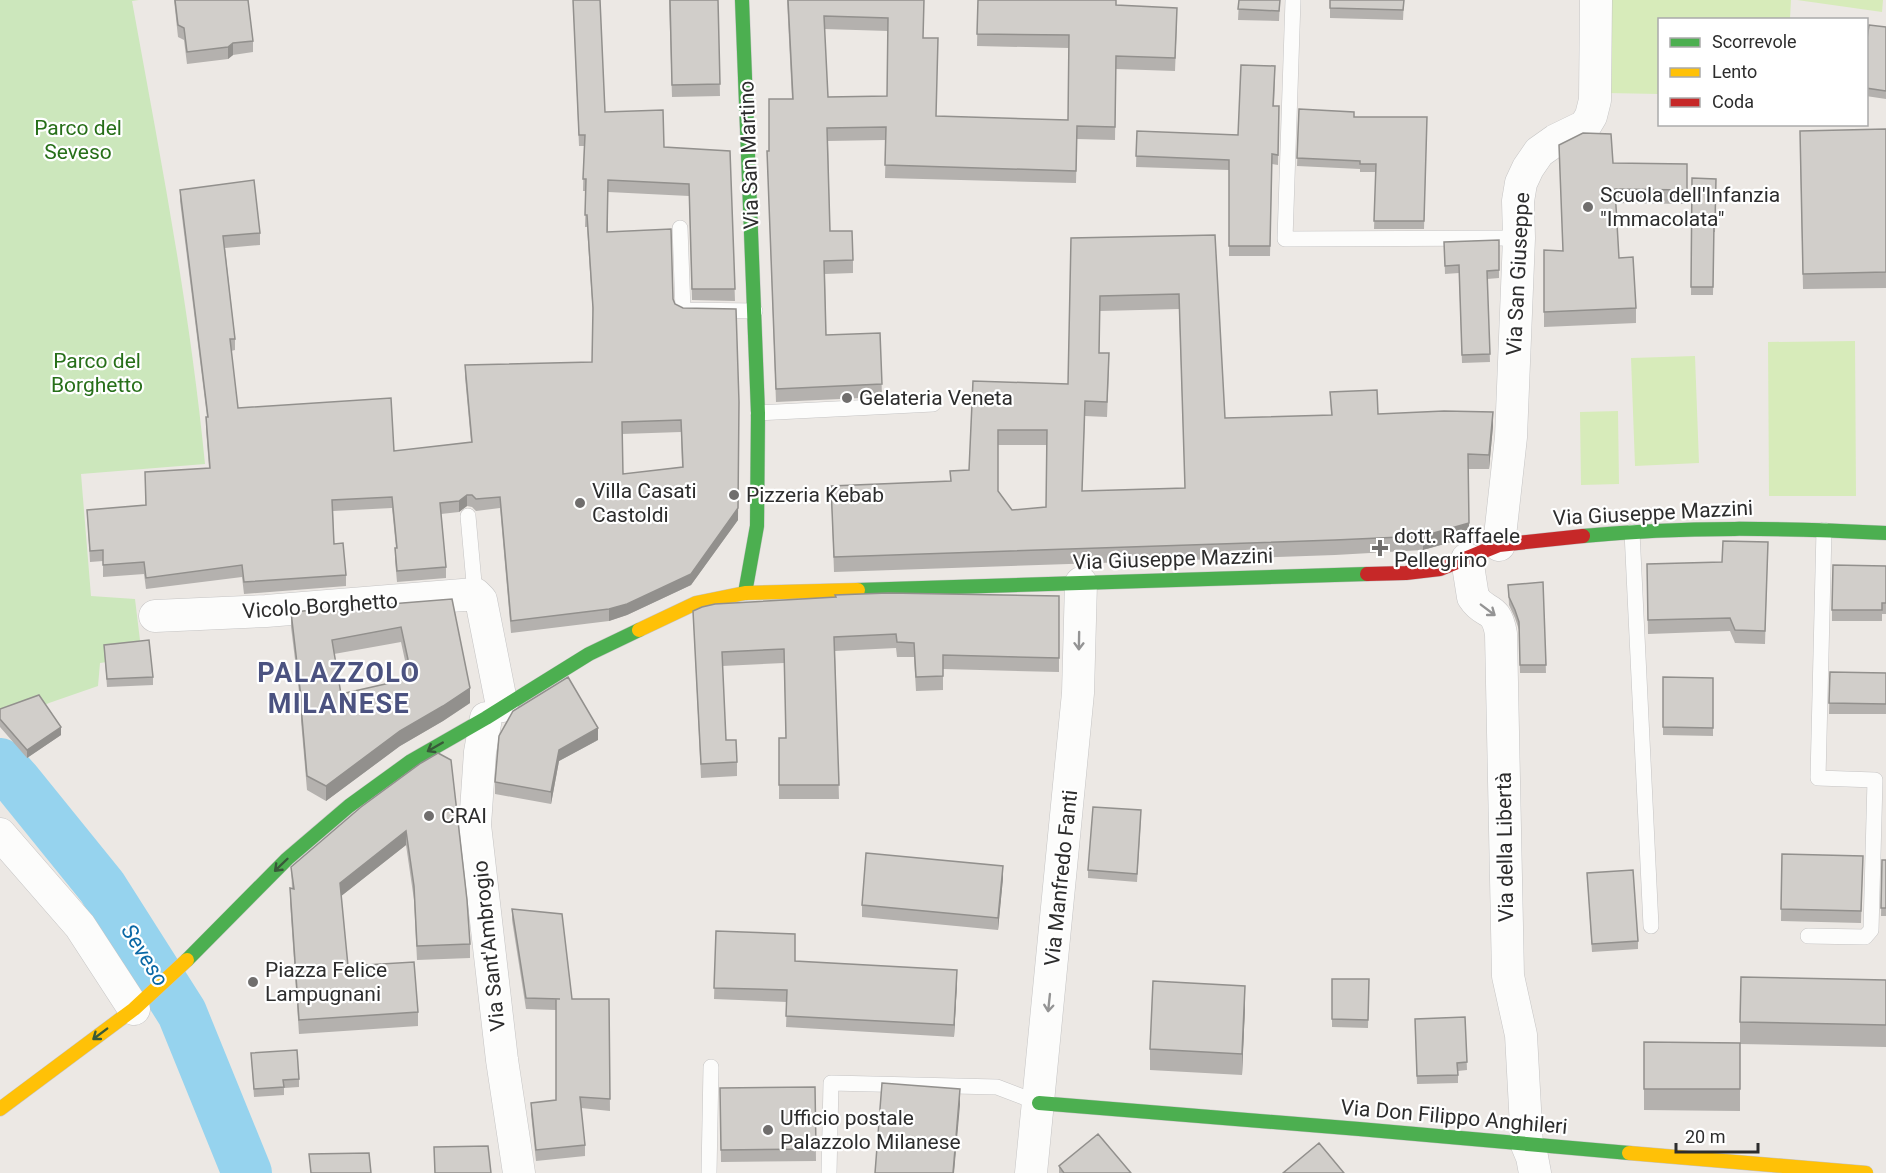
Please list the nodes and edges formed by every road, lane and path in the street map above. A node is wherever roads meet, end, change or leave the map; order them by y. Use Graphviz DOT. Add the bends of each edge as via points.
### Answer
graph roads {
  1 [pos="742,0"];
  2 [pos="1293,0"];
  3 [pos="1596,0"];
  4 [pos="680,228"];
  5 [pos="1519,238"];
  6 [pos="755,310"];
  7 [pos="933,404"];
  8 [pos="758,413"];
  9 [pos="468,516"];
  10 [pos="1824,530"];
  11 [pos="1632,532"];
  12 [pos="1886,533"];
  13 [pos="1499,545"];
  14 [pos="1467,559"];
  15 [pos="1080,583"];
  16 [pos="745,593"];
  17 [pos="478,597"];
  18 [pos="155,616"];
  19 [pos="494,712"];
  20 [pos="0,834"];
  21 [pos="1651,926"];
  22 [pos="1808,936"];
  23 [pos="140,1004"];
  24 [pos="711,1067"];
  25 [pos="1039,1103"];
  26 [pos="0,1108"];
  27 [pos="1531,1159"];
  28 [pos="519,1173"];
  29 [pos="709,1173"];
  30 [pos="829,1173"];
  31 [pos="1031,1173"];
  32 [pos="1866,1173"];
  1 -- 6 [label="street, Via San Martino"];
  2 -- 5 [label="lane" via="1285,239"];
  3 -- 5 [label="street, Via San Giuseppe" via="1596,100 1591,116 1585,126 1539,152 1528,168 1518,201"];
  4 -- 6 [label="lane" via="683,310"];
  5 -- 13 [label="street, Via San Giuseppe" via="1511,437"];
  6 -- 8 [label="street, Via San Martino"];
  7 -- 8 [label="lane"];
  8 -- 16 [label="street, Via San Martino" via="757,526"];
  9 -- 17 [label="lane"];
  10 -- 11 [label="street, Via Giuseppe Mazzini"];
  10 -- 12 [label="street, Via Giuseppe Mazzini"];
  10 -- 22 [label="lane" via="1818,778 1875,780 1871,930 1865,937"];
  11 -- 13 [label="street, Via Giuseppe Mazzini"];
  11 -- 21 [label="lane"];
  13 -- 14 [label="street, Via Giuseppe Mazzini"];
  14 -- 15 [label="street, Via Giuseppe Mazzini" via="1440,569 1406,573"];
  14 -- 27 [label="street, Via della Libertà, one-way" via="1473,597 1493,612 1501,634 1508,976 1521,1035"];
  15 -- 16 [label="street, Via Giuseppe Mazzini"];
  15 -- 25 [label="street, Via Manfredo Fanti, one-way" via="1078,693"];
  16 -- 19 [label="street, Via Giuseppe Mazzini" via="696,603 589,654"];
  17 -- 18 [label="street, Vicolo Borghetto"];
  17 -- 19 [label="street"];
  19 -- 23 [label="street, Via Giuseppe Mazzini, one-way" via="411,761 349,806 287,859"];
  19 -- 28 [label="street, Via Sant'Ambrogio" via="480,752 475,825"];
  20 -- 23 [label="street" via="80,926"];
  23 -- 26 [label="street, Via Giuseppe Mazzini, one-way"];
  24 -- 29 [label="lane"];
  25 -- 27 [label="street, Via Don Filippo Anghileri" via="1359,1129"];
  25 -- 30 [label="lane" via="997,1087 831,1083"];
  25 -- 31 [label="street, Via Manfredo Fanti"];
  27 -- 32 [label="street, Via Don Filippo Anghileri"];
}
